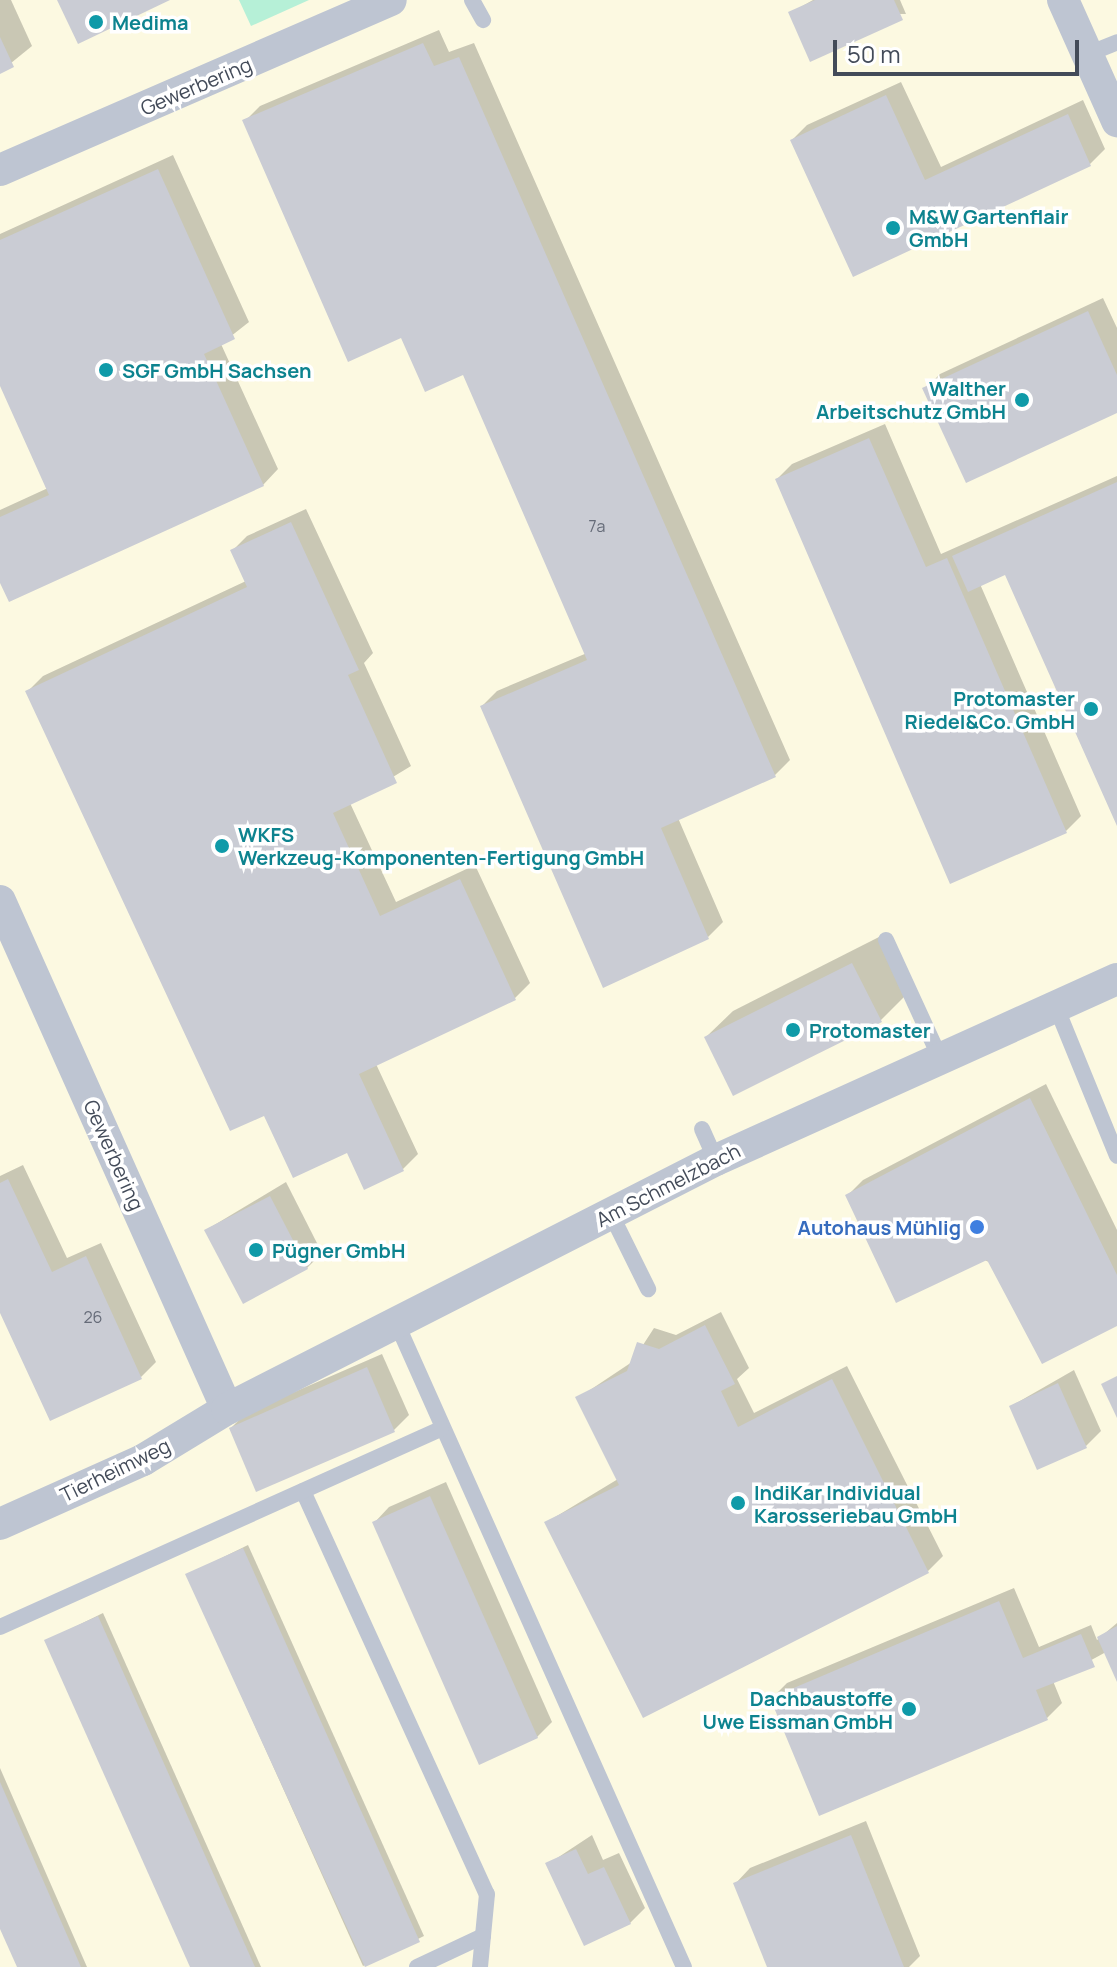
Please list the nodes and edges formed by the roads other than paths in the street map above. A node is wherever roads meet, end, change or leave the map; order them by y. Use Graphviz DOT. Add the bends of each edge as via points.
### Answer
graph roads {
  1 [pos="391,0"];
  2 [pos="472,0"];
  3 [pos="1063,0"];
  4 [pos="483,20"];
  5 [pos="1102,48"];
  6 [pos="1117,121"];
  7 [pos="0,170"];
  8 [pos="0,901"];
  9 [pos="886,940"];
  10 [pos="1117,979"];
  11 [pos="1055,1004"];
  12 [pos="939,1056"];
  13 [pos="702,1129"];
  14 [pos="1117,1156"];
  15 [pos="716,1160"];
  16 [pos="611,1214"];
  17 [pos="648,1289"];
  18 [pos="397,1324"];
  19 [pos="227,1409"];
  20 [pos="441,1429"];
  21 [pos="303,1491"];
  22 [pos="0,1524"];
  23 [pos="0,1627"];
  24 [pos="483,1936"];
  25 [pos="417,1967"];
  26 [pos="480,1967"];
  27 [pos="684,1967"];
  1 -- 7 [label="street, Gewerbering"];
  2 -- 4 [label="lane"];
  3 -- 5 [label="street"];
  5 -- 6 [label="street"];
  8 -- 19 [label="street, Gewerbering"];
  9 -- 12 [label="lane"];
  10 -- 11 [label="street, Am Schmelzbach"];
  11 -- 12 [label="street, Am Schmelzbach"];
  11 -- 14 [label="lane"];
  12 -- 15 [label="street, Am Schmelzbach"];
  13 -- 15 [label="lane"];
  15 -- 16 [label="street, Am Schmelzbach"];
  16 -- 17 [label="lane"];
  16 -- 18 [label="street, Am Schmelzbach"];
  18 -- 19 [label="street, Am Schmelzbach"];
  18 -- 20 [label="lane"];
  19 -- 22 [label="street, Tierheimweg" via="143,1460"];
  20 -- 21 [label="lane"];
  20 -- 27 [label="lane"];
  21 -- 23 [label="lane"];
  21 -- 24 [label="lane" via="487,1894"];
  24 -- 25 [label="lane"];
  24 -- 26 [label="lane"];
}
